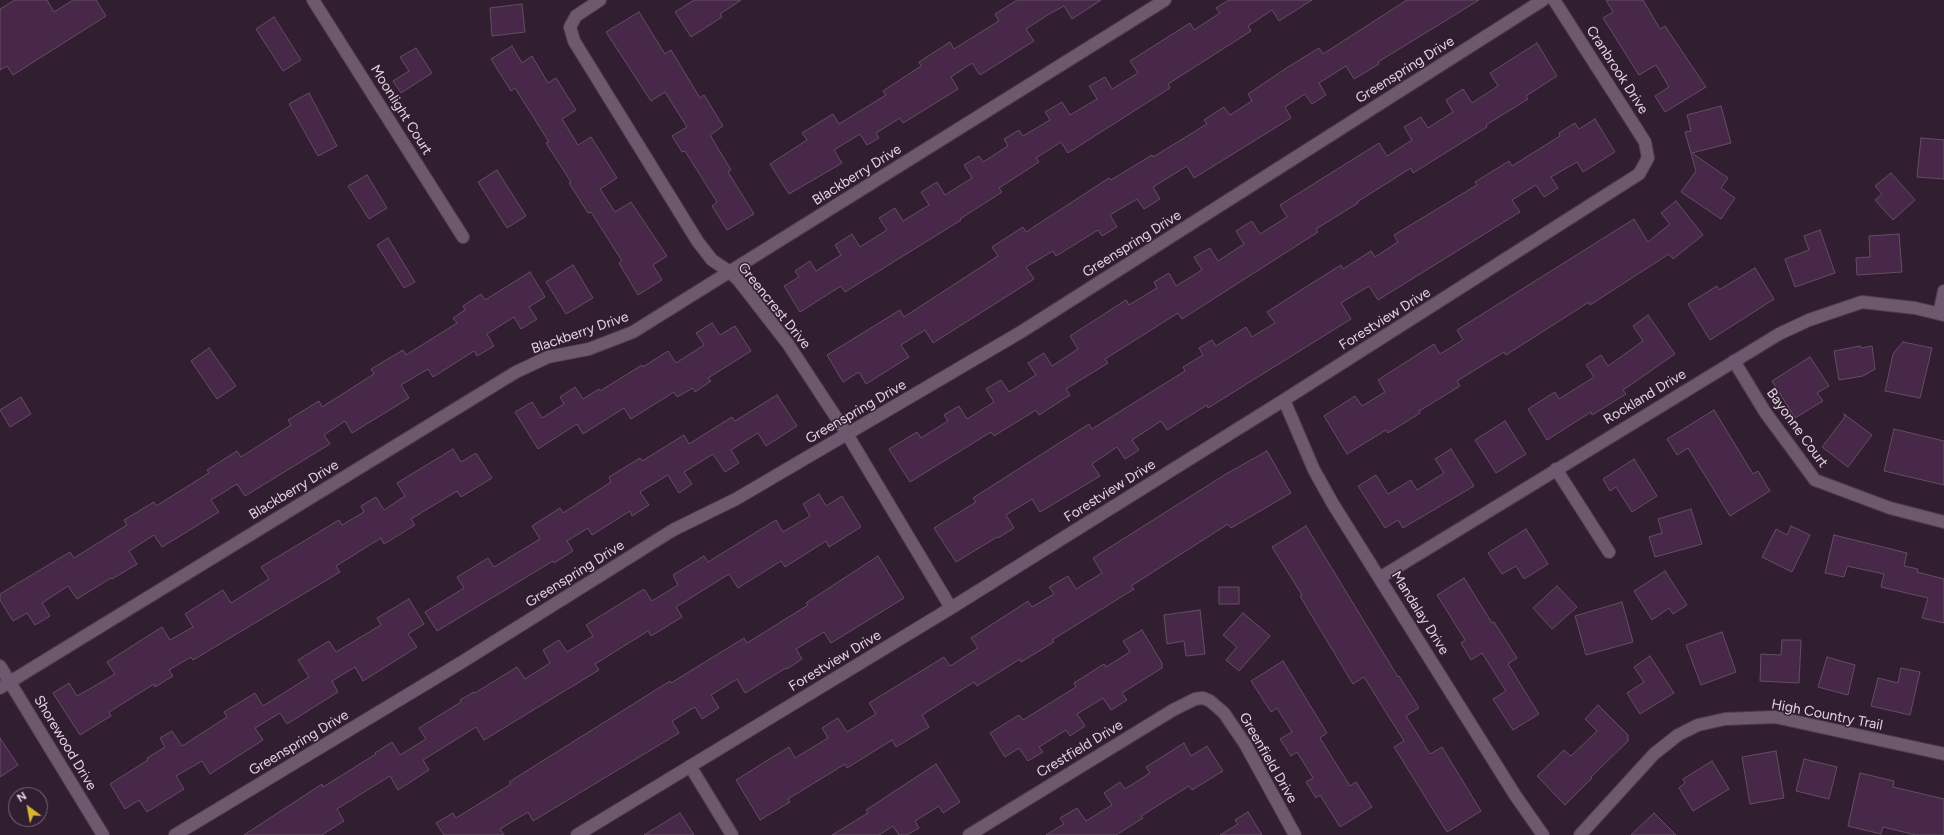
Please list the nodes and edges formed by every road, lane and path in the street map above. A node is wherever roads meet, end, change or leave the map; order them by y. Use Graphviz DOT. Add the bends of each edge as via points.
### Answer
graph roads {
  1 [pos="313,0"];
  2 [pos="600,0"];
  3 [pos="1165,0"];
  4 [pos="1543,0"];
  5 [pos="1554,0"];
  6 [pos="1648,158"];
  7 [pos="462,237"];
  8 [pos="730,272"];
  9 [pos="1944,291"];
  10 [pos="1942,315"];
  11 [pos="1734,361"];
  12 [pos="1284,400"];
  13 [pos="848,434"];
  14 [pos="1556,469"];
  15 [pos="1944,522"];
  16 [pos="1609,552"];
  17 [pos="1381,578"];
  18 [pos="951,608"];
  19 [pos="0,666"];
  20 [pos="5,685"];
  21 [pos="1210,700"];
  22 [pos="1944,754"];
  23 [pos="690,766"];
  24 [pos="103,835"];
  25 [pos="175,835"];
  26 [pos="577,835"];
  27 [pos="732,835"];
  28 [pos="969,835"];
  29 [pos="1295,835"];
  30 [pos="1543,835"];
  31 [pos="1580,835"];
  1 -- 7 [label="street, Moonlight Court"];
  2 -- 8 [label="street, Greencrest Drive" via="576,16 570,27 574,41 698,242 712,260"];
  3 -- 8 [label="street, Blackberry Drive"];
  4 -- 13 [label="street, Greenspring Drive" via="1021,332"];
  5 -- 6 [label="street, Cranbrook Drive" via="1637,128 1645,142"];
  6 -- 12 [label="street, Forestview Drive" via="1639,174 1620,188"];
  8 -- 13 [label="street, Greencrest Drive" via="788,344"];
  8 -- 20 [label="street, Blackberry Drive" via="633,332 589,348 548,357 516,372"];
  9 -- 10 [label="street"];
  10 -- 11 [label="street, Rockland Drive" via="1915,308 1862,302 1779,334"];
  11 -- 14 [label="street, Rockland Drive"];
  11 -- 15 [label="street, Bayonne Court" via="1764,412 1815,480 1890,508"];
  12 -- 17 [label="street, Mandalay Drive" via="1314,470"];
  12 -- 18 [label="street, Forestview Drive"];
  13 -- 18 [label="street, Greencrest Drive"];
  13 -- 25 [label="street, Greenspring Drive" via="736,499 673,530 462,662"];
  14 -- 16 [label="street"];
  14 -- 17 [label="street, Rockland Drive"];
  17 -- 30 [label="street, Mandalay Drive"];
  18 -- 23 [label="street, Forestview Drive"];
  19 -- 20 [label="street, Shorewood Drive"];
  20 -- 24 [label="street, Shorewood Drive"];
  21 -- 28 [label="street, Crestfield Drive" via="1195,699 1173,710"];
  21 -- 29 [label="street, Greenfield Drive" via="1224,713 1245,744"];
  22 -- 31 [label="street, High Country Trail" via="1775,717 1725,719 1698,725 1678,735 1654,754"];
  23 -- 26 [label="street, Forestview Drive"];
  23 -- 27 [label="street"];
}
